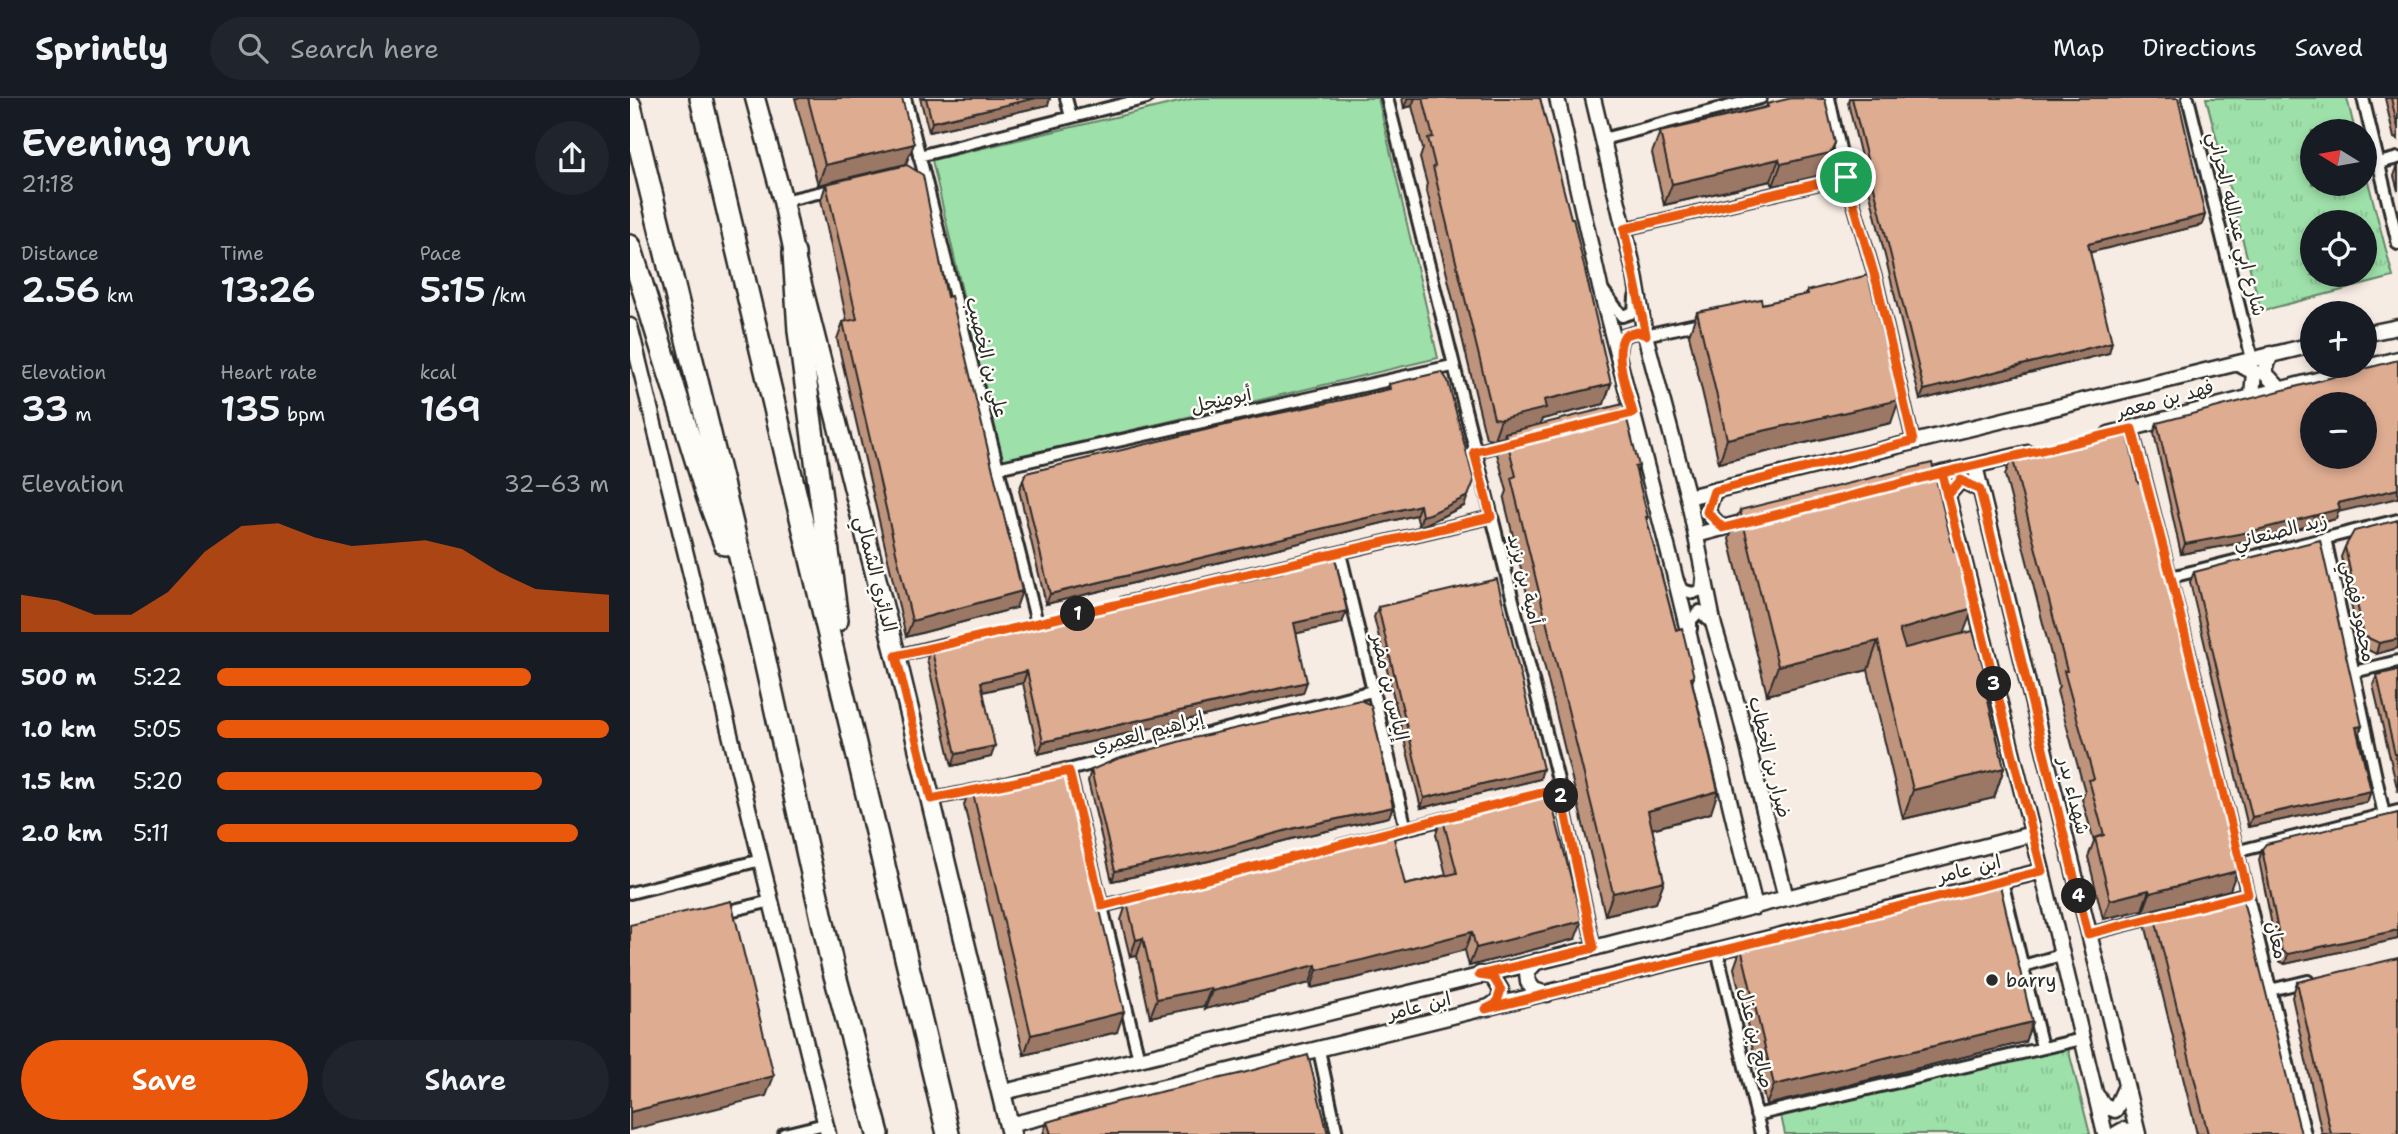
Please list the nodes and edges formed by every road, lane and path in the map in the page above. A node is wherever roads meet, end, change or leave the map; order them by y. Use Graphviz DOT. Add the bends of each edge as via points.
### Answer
graph roads {
  1 [pos="701,98"];
  2 [pos="755,98"];
  3 [pos="905,98"];
  4 [pos="1066,98"];
  5 [pos="1147,98"];
  6 [pos="1387,98"];
  7 [pos="1557,98"];
  8 [pos="1593,98"];
  9 [pos="1760,98"];
  10 [pos="1829,98"];
  11 [pos="2188,98"];
  12 [pos="2363,98"];
  13 [pos="630,106"];
  14 [pos="1071,117"];
  15 [pos="1603,139"];
  16 [pos="919,156"];
  17 [pos="2398,158"];
  18 [pos="2379,163"];
  19 [pos="922,168"];
  20 [pos="909,171"];
  21 [pos="1846,177"];
  22 [pos="843,188"];
  23 [pos="783,201"];
  24 [pos="1624,229"];
  25 [pos="2398,244"];
  26 [pos="630,246"];
  27 [pos="794,253"];
  28 [pos="1635,275"];
  29 [pos="1877,284"];
  30 [pos="1601,287"];
  31 [pos="1864,287"];
  32 [pos="1717,320"];
  33 [pos="630,326"];
  34 [pos="2398,327"];
  35 [pos="2377,331"];
  36 [pos="1646,335"];
  37 [pos="2300,348"];
  38 [pos="1619,354"];
  39 [pos="2271,354"];
  40 [pos="2398,359"];
  41 [pos="2245,361"];
  42 [pos="1452,366"];
  43 [pos="2280,388"];
  44 [pos="2252,396"];
  45 [pos="2132,429"];
  46 [pos="2092,438"];
  47 [pos="1527,439"];
  48 [pos="1913,441"];
  49 [pos="2040,450"];
  50 [pos="1474,452"];
  51 [pos="1975,466"];
  52 [pos="997,468"];
  53 [pos="1942,473"];
  54 [pos="1903,483"];
  55 [pos="1980,490"];
  56 [pos="1714,491"];
  57 [pos="1947,496"];
  58 [pos="1688,497"];
  59 [pos="1491,517"];
  60 [pos="1761,518"];
  61 [pos="2398,520"];
  62 [pos="1723,528"];
  63 [pos="1696,535"];
  64 [pos="2325,538"];
  65 [pos="1340,553"];
  66 [pos="1699,558"];
  67 [pos="1673,569"];
  68 [pos="2171,577"];
  69 [pos="1116,605"];
  70 [pos="1050,620"];
  71 [pos="1714,626"];
  72 [pos="958,641"];
  73 [pos="761,643"];
  74 [pos="1690,643"];
  75 [pos="896,656"];
  76 [pos="2398,661"];
  77 [pos="2354,672"];
  78 [pos="1372,691"];
  79 [pos="852,737"];
  80 [pos="1069,771"];
  81 [pos="1044,776"];
  82 [pos="994,786"];
  83 [pos="1560,788"];
  84 [pos="1547,792"];
  85 [pos="931,799"];
  86 [pos="2398,811"];
  87 [pos="1470,812"];
  88 [pos="2384,815"];
  89 [pos="1406,829"];
  90 [pos="2032,834"];
  91 [pos="1327,849"];
  92 [pos="2239,851"];
  93 [pos="761,860"];
  94 [pos="2042,871"];
  95 [pos="2002,881"];
  96 [pos="630,893"];
  97 [pos="1155,893"];
  98 [pos="2248,894"];
  99 [pos="2235,897"];
  100 [pos="1786,898"];
  101 [pos="771,901"];
  102 [pos="1102,906"];
  103 [pos="1755,907"];
  104 [pos="2181,911"];
  105 [pos="707,917"];
  106 [pos="2088,934"];
  107 [pos="1594,948"];
  108 [pos="1717,950"];
  109 [pos="2061,955"];
  110 [pos="1542,959"];
  111 [pos="2023,966"];
  112 [pos="1479,975"];
  113 [pos="2321,978"];
  114 [pos="2270,990"];
  115 [pos="1549,993"];
  116 [pos="1486,1009"];
  117 [pos="2082,1039"];
  118 [pos="2042,1047"];
  119 [pos="1319,1050"];
  120 [pos="929,1056"];
  121 [pos="1139,1059"];
  122 [pos="2126,1086"];
  123 [pos="1000,1093"];
  124 [pos="2095,1093"];
  125 [pos="1756,1115"];
  126 [pos="827,1129"];
  127 [pos="1010,1130"];
  128 [pos="784,1134"];
  129 [pos="878,1134"];
  130 [pos="948,1134"];
  131 [pos="955,1134"];
  132 [pos="1337,1134"];
  133 [pos="1760,1134"];
  134 [pos="2105,1134"];
  135 [pos="2116,1134"];
  136 [pos="2130,1134"];
  137 [pos="2138,1134"];
  138 [pos="2305,1134"];
  1 -- 79 [label="highway"];
  2 -- 23 [label="main road, الدائري الشمالي"];
  3 -- 16 [label="street, علي بن الخصيب"];
  4 -- 14 [label="street"];
  5 -- 14 [label="street"];
  6 -- 42 [label="street, أمية بن يزيد"];
  7 -- 30 [label="street, ضرار بن الخطاب"];
  8 -- 15 [label="street, ضرار بن الخطاب"];
  9 -- 15 [label="street"];
  10 -- 21 [label="street"];
  11 -- 41 [label="street, شارع ابي عبدالله الحراني"];
  12 -- 18 [label="street"];
  13 -- 73 [label="highway"];
  14 -- 16 [label="street"];
  15 -- 24 [label="street, ضرار بن الخطاب"];
  16 -- 19 [label="street, علي بن الخصيب"];
  17 -- 18 [label="street"];
  18 -- 25 [label="street"];
  19 -- 20 [label="street"];
  19 -- 52 [label="street, علي بن الخصيب"];
  21 -- 24 [label="street"];
  21 -- 29 [label="street"];
  22 -- 23 [label="street"];
  23 -- 27 [label="main road, الدائري الشمالي"];
  24 -- 28 [label="street, ضرار بن الخطاب"];
  26 -- 73 [label="highway" via="707,495"];
  27 -- 75 [label="main road, الدائري الشمالي"];
  27 -- 79 [label="highway" via="799,331"];
  28 -- 30 [label="street, ضرار بن الخطاب" via="1634,312 1622,316"];
  28 -- 36 [label="street, ضرار بن الخطاب"];
  29 -- 31 [label="street"];
  29 -- 48 [label="street"];
  30 -- 38 [label="street, ضرار بن الخطاب"];
  32 -- 36 [label="street"];
  33 -- 93 [label="street"];
  34 -- 35 [label="street"];
  36 -- 38 [label="street" via="1625,335"];
  36 -- 58 [label="street, ضرار بن الخطاب"];
  37 -- 39 [label="street, فهد بن معمر"];
  38 -- 67 [label="street, ضرار بن الخطاب" via="1626,414"];
  39 -- 41 [label="street, فهد بن معمر"];
  39 -- 43 [label="street" via="2264,372"];
  40 -- 43 [label="street, فهد بن معمر"];
  41 -- 44 [label="street" via="2254,372"];
  41 -- 48 [label="street, فهد بن معمر"];
  42 -- 50 [label="street, أمية بن يزيد"];
  42 -- 52 [label="street, أبومنجل"];
  43 -- 44 [label="street, فهد بن معمر"];
  44 -- 45 [label="street, فهد بن معمر"];
  45 -- 46 [label="street, فهد بن معمر"];
  45 -- 68 [label="street, معان"];
  47 -- 50 [label="street"];
  48 -- 56 [label="street, فهد بن معمر"];
  49 -- 51 [label="street"];
  50 -- 59 [label="street, أمية بن يزيد"];
  51 -- 53 [label="street"];
  51 -- 55 [label="street, شهداء بدر"];
  52 -- 70 [label="street, علي بن الخصيب" via="1032,624"];
  53 -- 54 [label="street"];
  53 -- 57 [label="street"];
  55 -- 57 [label="street" via="1961,480"];
  55 -- 106 [label="street, شهداء بدر"];
  56 -- 58 [label="street, فهد بن معمر"];
  56 -- 62 [label="street" via="1707,512"];
  57 -- 90 [label="street"];
  58 -- 63 [label="street, ضرار بن الخطاب"];
  59 -- 65 [label="street"];
  59 -- 83 [label="street, أمية بن يزيد"];
  60 -- 62 [label="street"];
  61 -- 64 [label="street, زيد الصنعاني"];
  62 -- 63 [label="street"];
  63 -- 66 [label="street, ضرار بن الخطاب"];
  64 -- 68 [label="street, زيد الصنعاني"];
  64 -- 77 [label="street, محمود فهمي"];
  65 -- 69 [label="street"];
  65 -- 78 [label="street, إلياس بن مضر"];
  66 -- 67 [label="street, ضرار بن الخطاب" via="1703,582 1697,592 1682,590"];
  66 -- 71 [label="street, ضرار بن الخطاب"];
  67 -- 74 [label="street, ضرار بن الخطاب"];
  68 -- 92 [label="street, معان"];
  71 -- 74 [label="street" via="1700,611 1691,620"];
  71 -- 100 [label="street, ضرار بن الخطاب"];
  72 -- 75 [label="street"];
  73 -- 129 [label="highway" via="833,968"];
  74 -- 103 [label="street, ضرار بن الخطاب"];
  75 -- 85 [label="main road, الدائري الشمالي"];
  76 -- 77 [label="street"];
  77 -- 88 [label="street, محمود فهمي"];
  78 -- 80 [label="street, إبراهيم العمري"];
  78 -- 89 [label="street, إلياس بن مضر"];
  79 -- 120 [label="highway"];
  80 -- 81 [label="street, إبراهيم العمري"];
  80 -- 102 [label="street"];
  82 -- 85 [label="street"];
  83 -- 84 [label="street"];
  83 -- 107 [label="street, أمية بن يزيد"];
  85 -- 123 [label="main road, الدائري الشمالي"];
  86 -- 88 [label="street"];
  87 -- 89 [label="street"];
  88 -- 92 [label="street"];
  89 -- 91 [label="street"];
  90 -- 94 [label="street"];
  90 -- 100 [label="street, ابن عامر"];
  92 -- 98 [label="street, معان"];
  93 -- 96 [label="street"];
  93 -- 101 [label="street"];
  94 -- 95 [label="street, ابن عامر"];
  94 -- 109 [label="street"];
  95 -- 108 [label="street, ابن عامر"];
  95 -- 111 [label="street"];
  97 -- 102 [label="street"];
  98 -- 99 [label="street"];
  98 -- 114 [label="street, معان"];
  100 -- 103 [label="street, ابن عامر"];
  101 -- 105 [label="street"];
  101 -- 126 [label="street"];
  102 -- 121 [label="street"];
  103 -- 107 [label="street, ابن عامر"];
  104 -- 106 [label="street"];
  106 -- 122 [label="street, شهداء بدر"];
  107 -- 110 [label="street, ابن عامر"];
  108 -- 115 [label="street, ابن عامر"];
  108 -- 125 [label="street, صالح بن عذل"];
  109 -- 111 [label="street"];
  109 -- 117 [label="street"];
  110 -- 112 [label="street, ابن عامر"];
  110 -- 115 [label="street" via="1530,967 1527,977 1534,990"];
  111 -- 118 [label="street"];
  112 -- 116 [label="street" via="1493,977 1501,990 1496,1004"];
  112 -- 121 [label="street, ابن عامر"];
  113 -- 114 [label="street"];
  114 -- 138 [label="street, معان"];
  115 -- 116 [label="street, ابن عامر"];
  116 -- 119 [label="street, ابن عامر"];
  117 -- 118 [label="street"];
  117 -- 124 [label="street"];
  118 -- 125 [label="street"];
  119 -- 127 [label="street, ابن عامر"];
  119 -- 132 [label="street"];
  120 -- 130 [label="highway"];
  120 -- 131 [label="highway"];
  121 -- 123 [label="street, ابن عامر"];
  122 -- 124 [label="street" via="2115,1110 2102,1104"];
  122 -- 137 [label="street, شهداء بدر"];
  123 -- 127 [label="main road, الدائري الشمالي"];
  124 -- 134 [label="street"];
  125 -- 133 [label="street, صالح بن عذل"];
  126 -- 128 [label="street"];
  135 -- 136 [label="street" via="2123,1130"];
}
